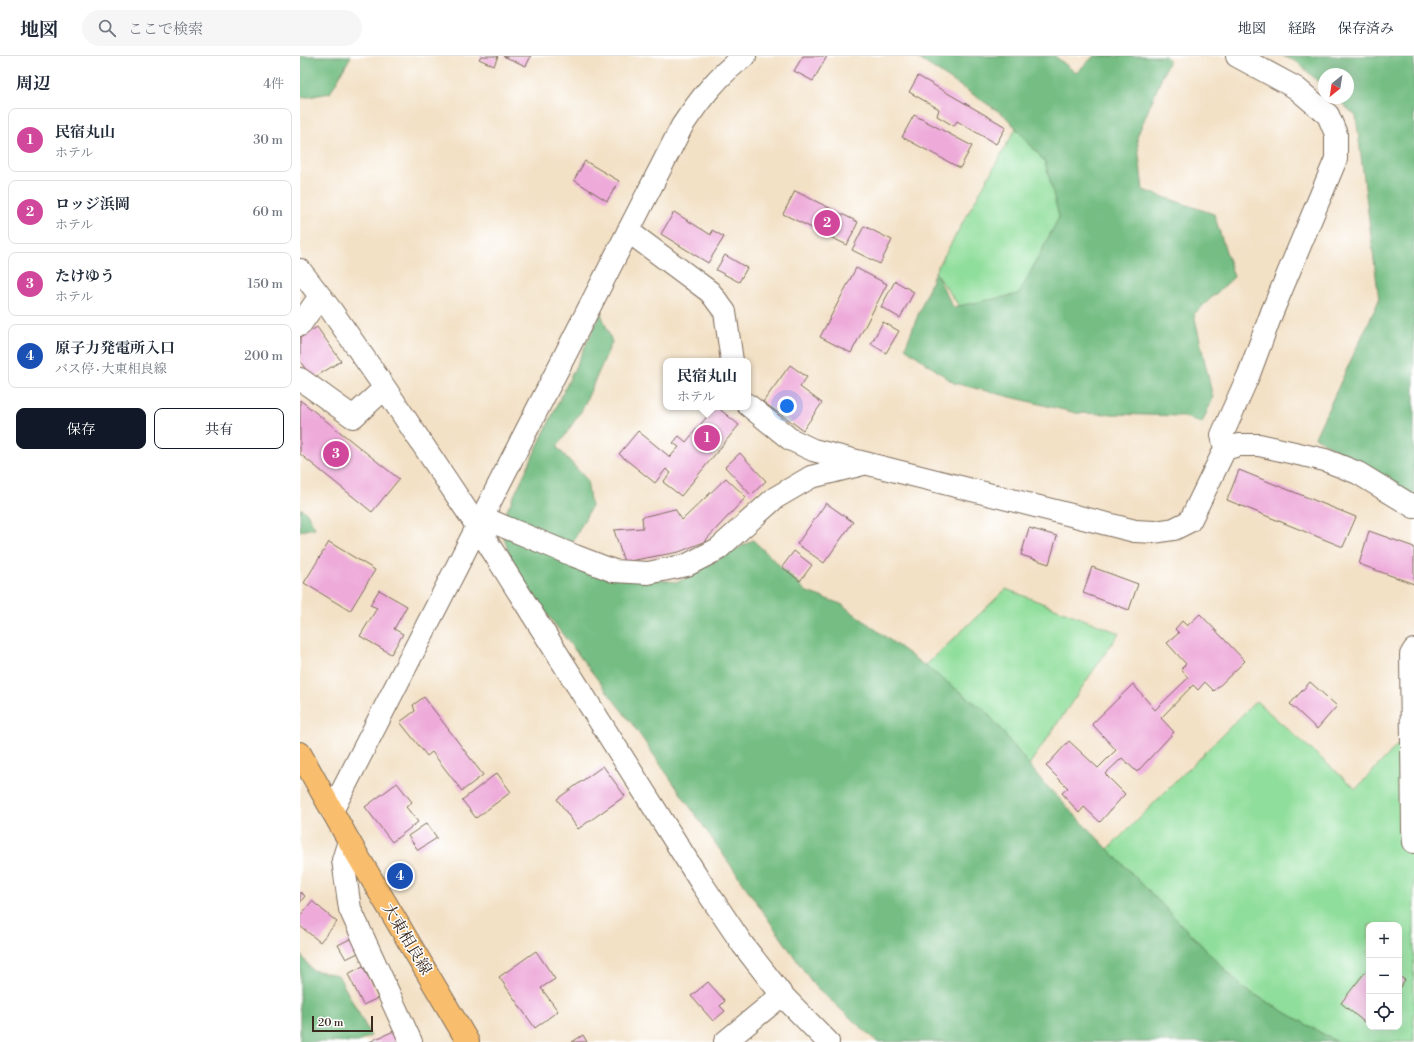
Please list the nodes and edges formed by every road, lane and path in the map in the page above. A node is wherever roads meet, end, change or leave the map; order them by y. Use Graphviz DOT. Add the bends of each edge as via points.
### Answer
graph roads {
  1 [pos="745,56"];
  2 [pos="1237,56"];
  3 [pos="628,231"];
  4 [pos="300,270"];
  5 [pos="320,296"];
  6 [pos="300,325"];
  7 [pos="732,358"];
  8 [pos="300,379"];
  9 [pos="385,388"];
  10 [pos="751,408"];
  11 [pos="1225,450"];
  12 [pos="867,464"];
  13 [pos="1414,507"];
  14 [pos="479,522"];
  15 [pos="1414,650"];
  16 [pos="300,753"];
  17 [pos="332,811"];
  18 [pos="349,841"];
  19 [pos="1414,842"];
  20 [pos="782,995"];
  21 [pos="412,1042"];
  22 [pos="468,1042"];
  23 [pos="725,1042"];
  24 [pos="828,1042"];
  1 -- 3 [label="street" via="731,66 696,104"];
  2 -- 11 [label="street" via="1296,88 1328,115 1336,134 1336,159 1222,435"];
  3 -- 7 [label="street" via="710,292 725,312"];
  3 -- 14 [label="street"];
  4 -- 5 [label="street"];
  5 -- 6 [label="street"];
  5 -- 9 [label="street"];
  8 -- 9 [label="street" via="353,416"];
  9 -- 14 [label="street"];
  10 -- 12 [label="street" via="790,439 813,450"];
  11 -- 12 [label="street" via="1190,521 1174,529 1155,532 1135,531"];
  11 -- 13 [label="street" via="1239,445 1259,445 1325,460 1358,473"];
  12 -- 14 [label="street" via="811,476 775,498 718,549 687,565 648,573 614,571"];
  14 -- 17 [label="street"];
  14 -- 20 [label="street" via="702,884 742,945"];
  15 -- 19 [label="street" via="1411,655"];
  16 -- 17 [label="main road, 大東相良線"];
  17 -- 18 [label="main road, 大東相良線"];
  18 -- 21 [label="street" via="343,860 350,909"];
  18 -- 22 [label="main road, 大東相良線"];
  20 -- 23 [label="street"];
  20 -- 24 [label="street"];
}
